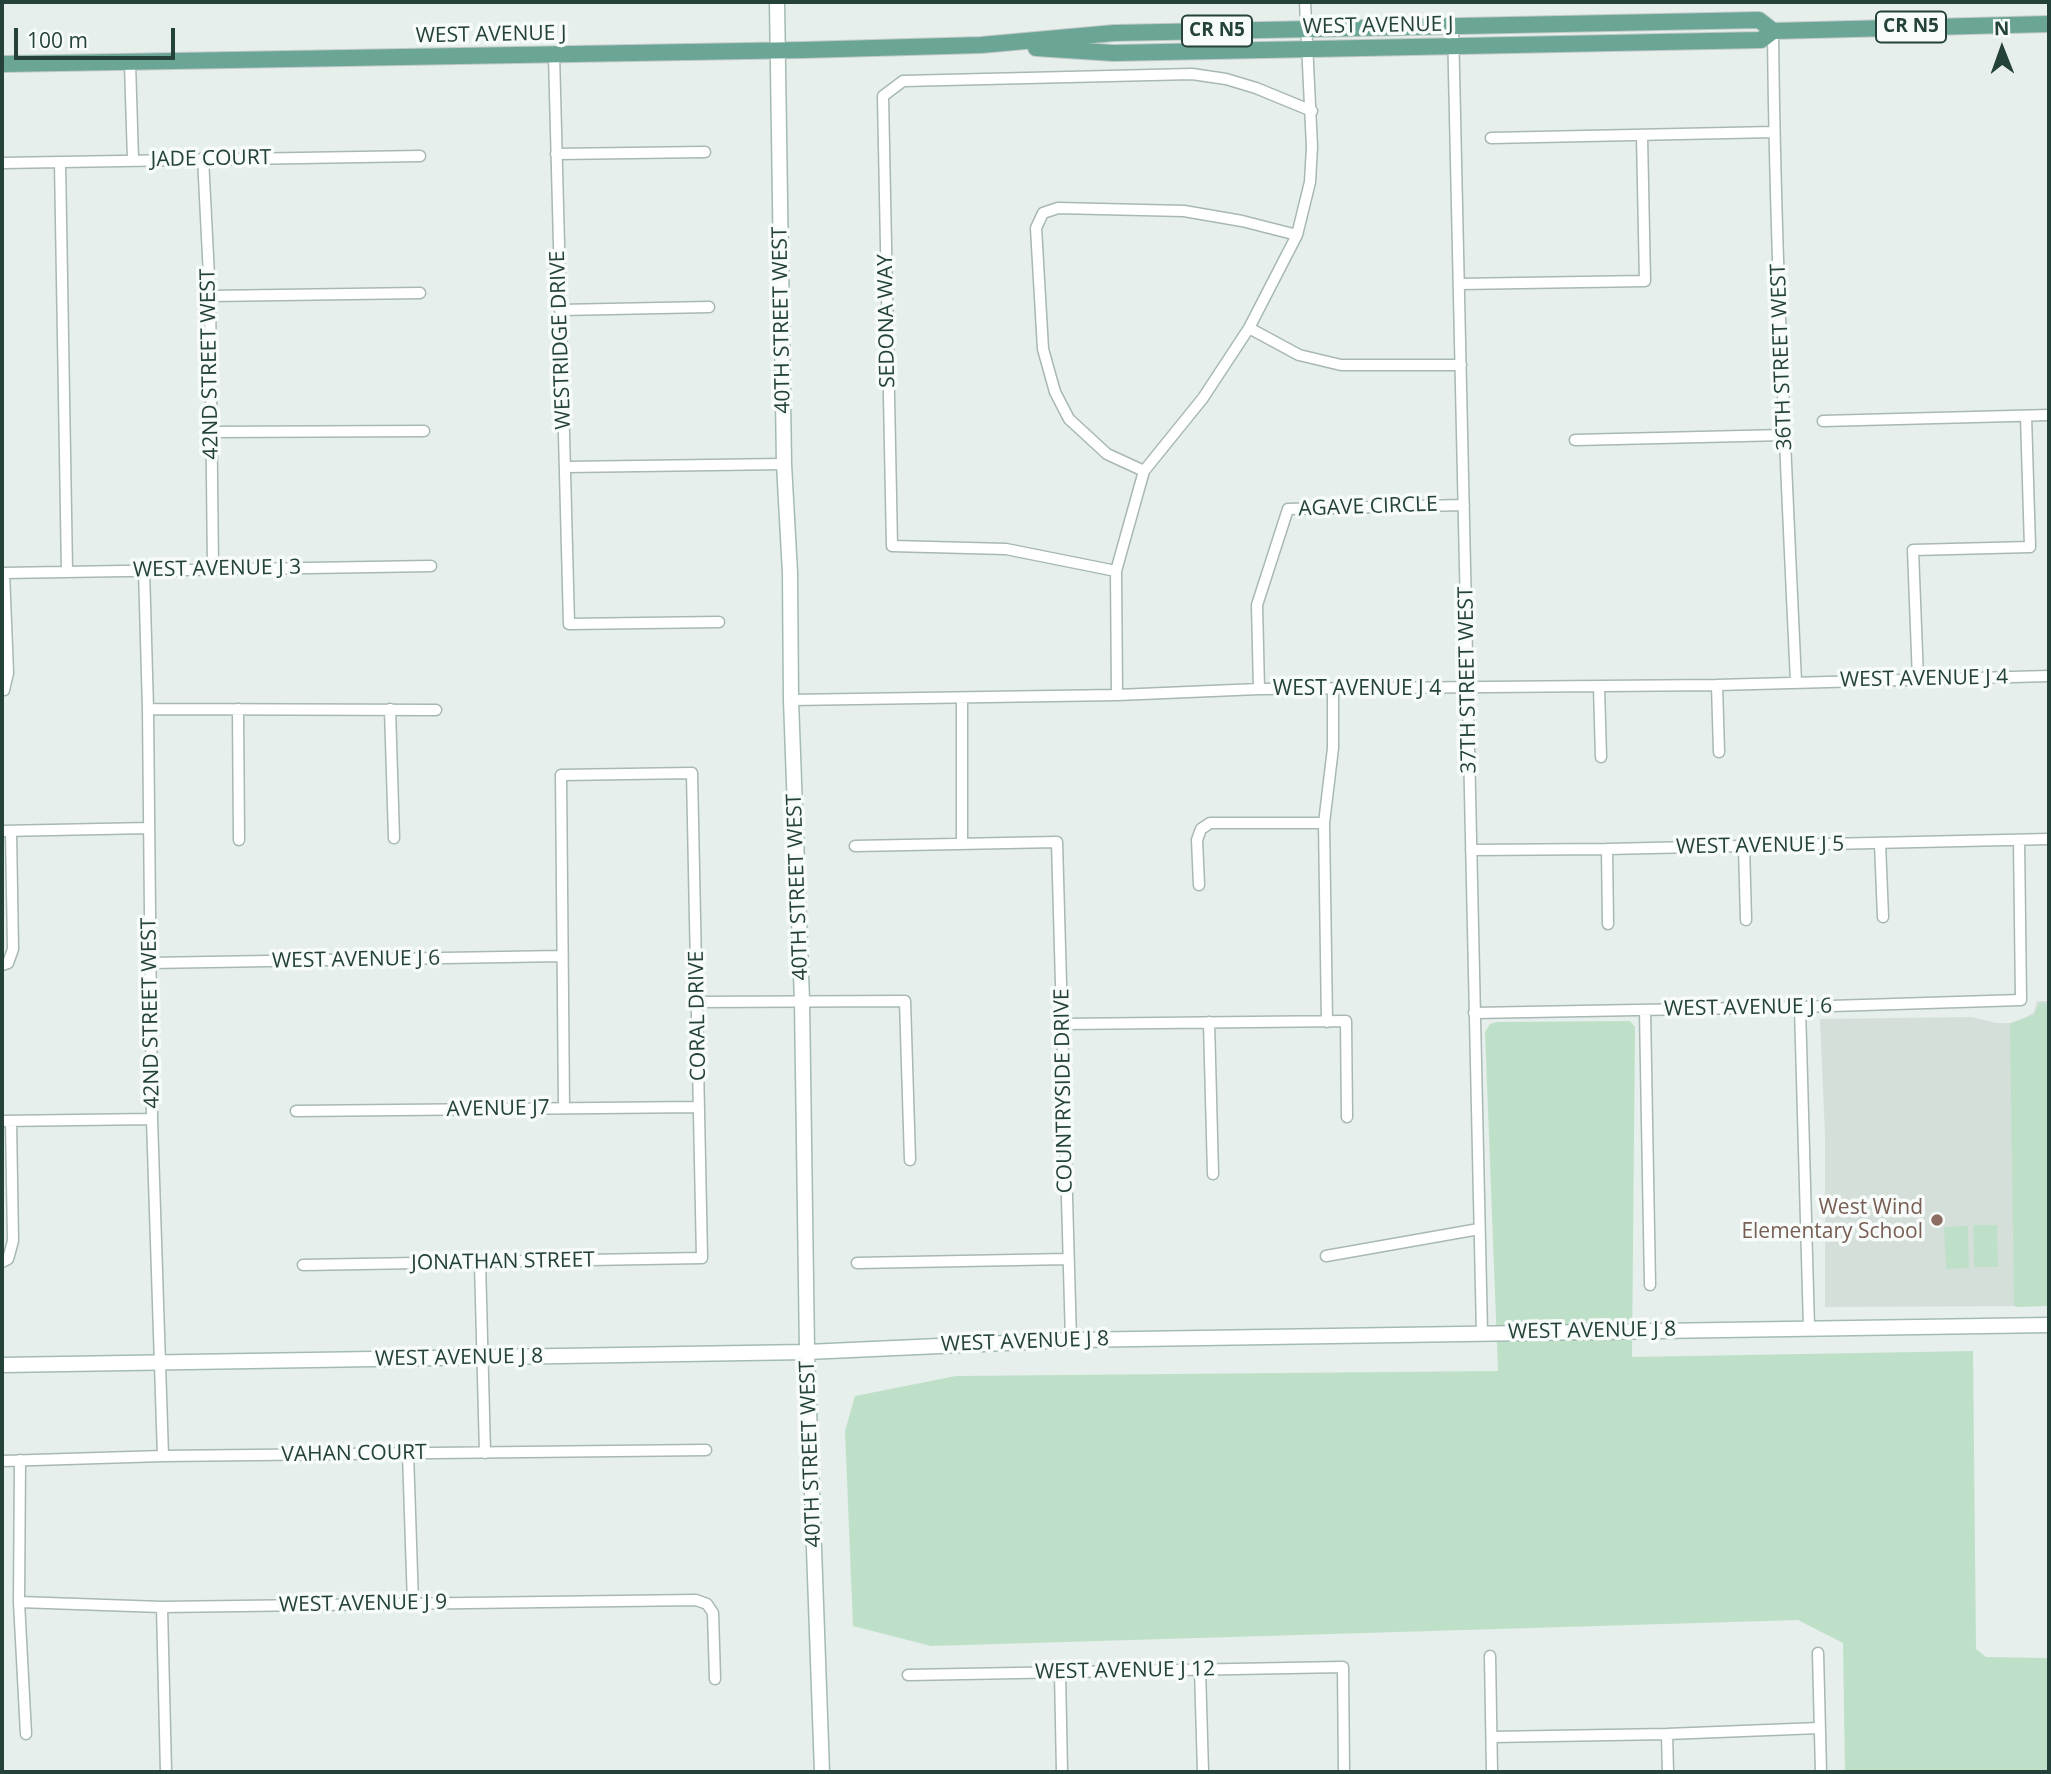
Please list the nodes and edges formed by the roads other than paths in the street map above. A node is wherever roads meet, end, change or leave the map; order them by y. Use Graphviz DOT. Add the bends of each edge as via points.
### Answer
graph roads {
  1 [pos="777,2"];
  2 [pos="1306,2"];
  3 [pos="2049,24"];
  4 [pos="1453,26"];
  5 [pos="1307,29"];
  6 [pos="1773,31"];
  7 [pos="981,46"];
  8 [pos="1453,46"];
  9 [pos="1308,49"];
  10 [pos="778,51"];
  11 [pos="554,55"];
  12 [pos="130,63"];
  13 [pos="2,64"];
  14 [pos="1312,111"];
  15 [pos="1774,132"];
  16 [pos="1642,136"];
  17 [pos="1490,138"];
  18 [pos="705,152"];
  19 [pos="556,154"];
  20 [pos="420,156"];
  21 [pos="203,158"];
  22 [pos="133,160"];
  23 [pos="60,162"];
  24 [pos="2,163"];
  25 [pos="1297,235"];
  26 [pos="1459,284"];
  27 [pos="420,293"];
  28 [pos="209,296"];
  29 [pos="709,307"];
  30 [pos="560,310"];
  31 [pos="1249,328"];
  32 [pos="1461,365"];
  33 [pos="2049,415"];
  34 [pos="2026,416"];
  35 [pos="1823,421"];
  36 [pos="424,431"];
  37 [pos="212,432"];
  38 [pos="1784,435"];
  39 [pos="1575,440"];
  40 [pos="784,464"];
  41 [pos="566,467"];
  42 [pos="1144,471"];
  43 [pos="1464,505"];
  44 [pos="431,566"];
  45 [pos="213,569"];
  46 [pos="144,570"];
  47 [pos="67,571"];
  48 [pos="1116,571"];
  49 [pos="3,573"];
  50 [pos="719,622"];
  51 [pos="2049,676"];
  52 [pos="1918,679"];
  53 [pos="1797,682"];
  54 [pos="1717,685"];
  55 [pos="1599,687"];
  56 [pos="1468,688"];
  57 [pos="1259,689"];
  58 [pos="1333,689"];
  59 [pos="3,690"];
  60 [pos="1117,695"];
  61 [pos="962,698"];
  62 [pos="791,700"];
  63 [pos="148,709"];
  64 [pos="238,709"];
  65 [pos="390,709"];
  66 [pos="436,710"];
  67 [pos="1719,752"];
  68 [pos="1601,757"];
  69 [pos="1324,823"];
  70 [pos="149,828"];
  71 [pos="6,831"];
  72 [pos="394,838"];
  73 [pos="2049,839"];
  74 [pos="239,840"];
  75 [pos="2019,840"];
  76 [pos="962,843"];
  77 [pos="1880,843"];
  78 [pos="855,846"];
  79 [pos="1744,846"];
  80 [pos="1607,849"];
  81 [pos="1471,850"];
  82 [pos="1199,885"];
  83 [pos="1883,917"];
  84 [pos="1746,920"];
  85 [pos="1608,924"];
  86 [pos="562,957"];
  87 [pos="150,963"];
  88 [pos="5,964"];
  89 [pos="802,1001"];
  90 [pos="698,1002"];
  91 [pos="1800,1007"];
  92 [pos="1645,1011"];
  93 [pos="1475,1013"];
  94 [pos="1327,1021"];
  95 [pos="1209,1022"];
  96 [pos="1063,1024"];
  97 [pos="699,1107"];
  98 [pos="564,1108"];
  99 [pos="296,1111"];
  100 [pos="1347,1117"];
  101 [pos="152,1119"];
  102 [pos="6,1121"];
  103 [pos="910,1160"];
  104 [pos="1213,1174"];
  105 [pos="1479,1229"];
  106 [pos="1326,1256"];
  107 [pos="702,1258"];
  108 [pos="1068,1259"];
  109 [pos="5,1260"];
  110 [pos="480,1262"];
  111 [pos="858,1263"];
  112 [pos="303,1265"];
  113 [pos="1650,1285"];
  114 [pos="2049,1325"];
  115 [pos="1809,1328"];
  116 [pos="1482,1333"];
  117 [pos="1071,1340"];
  118 [pos="807,1352"];
  119 [pos="483,1358"];
  120 [pos="160,1363"];
  121 [pos="2,1365"];
  122 [pos="706,1450"];
  123 [pos="408,1453"];
  124 [pos="485,1453"];
  125 [pos="163,1456"];
  126 [pos="2,1461"];
  127 [pos="20,1461"];
  128 [pos="19,1602"];
  129 [pos="413,1604"];
  130 [pos="162,1607"];
  131 [pos="1818,1653"];
  132 [pos="1490,1656"];
  133 [pos="1200,1669"];
  134 [pos="1060,1672"];
  135 [pos="908,1675"];
  136 [pos="715,1679"];
  137 [pos="1819,1728"];
  138 [pos="26,1734"];
  139 [pos="1667,1734"];
  140 [pos="1492,1737"];
  141 [pos="166,1772"];
  142 [pos="822,1772"];
  143 [pos="1062,1772"];
  144 [pos="1203,1772"];
  145 [pos="1345,1772"];
  146 [pos="1492,1772"];
  147 [pos="1668,1772"];
  148 [pos="1821,1772"];
  1 -- 10 [label="street, 40TH STREET WEST"];
  2 -- 5 [label="street"];
  3 -- 6 [label="main road, WEST AVENUE J / CR N5"];
  4 -- 5 [label="main road, WEST AVENUE J / CR N5"];
  4 -- 6 [label="main road, WEST AVENUE J / CR N5" via="1759,20"];
  4 -- 8 [label="street, 37TH STREET WEST"];
  5 -- 7 [label="main road, WEST AVENUE J / CR N5" via="1114,33"];
  5 -- 9 [label="street"];
  6 -- 8 [label="main road, WEST AVENUE J / CR N5" via="1761,40"];
  6 -- 15 [label="street, 36TH STREET WEST"];
  7 -- 9 [label="main road, WEST AVENUE J / CR N5" via="1113,53"];
  7 -- 10 [label="main road, WEST AVENUE J"];
  8 -- 9 [label="main road, WEST AVENUE J / CR N5"];
  8 -- 26 [label="street, 37TH STREET WEST"];
  9 -- 14 [label="street"];
  10 -- 11 [label="main road, WEST AVENUE J"];
  10 -- 40 [label="street, 40TH STREET WEST"];
  11 -- 12 [label="main road, WEST AVENUE J"];
  11 -- 19 [label="street, WESTRIDGE DRIVE"];
  12 -- 13 [label="main road, WEST AVENUE J"];
  12 -- 22 [label="street"];
  14 -- 25 [label="street" via="1310,182"];
  14 -- 48 [label="street, SEDONA WAY" via="1256,88 1192,74 903,81 883,96 892,546 1006,548"];
  15 -- 16 [label="street"];
  15 -- 38 [label="street, 36TH STREET WEST"];
  16 -- 17 [label="street"];
  16 -- 26 [label="street" via="1645,281"];
  18 -- 19 [label="street"];
  19 -- 30 [label="street, WESTRIDGE DRIVE"];
  20 -- 21 [label="street, JADE COURT"];
  21 -- 22 [label="street, JADE COURT"];
  21 -- 28 [label="street, 42ND STREET WEST"];
  22 -- 23 [label="street, JADE COURT"];
  23 -- 24 [label="street, JADE COURT"];
  23 -- 47 [label="street"];
  25 -- 31 [label="street"];
  25 -- 42 [label="street" via="1184,211 1058,208 1043,213 1036,228 1043,349 1055,393 1069,419 1107,454"];
  26 -- 32 [label="street, 37TH STREET WEST"];
  27 -- 28 [label="street"];
  28 -- 37 [label="street, 42ND STREET WEST"];
  29 -- 30 [label="street"];
  30 -- 41 [label="street, WESTRIDGE DRIVE"];
  31 -- 32 [label="street" via="1299,355 1341,365"];
  31 -- 42 [label="street" via="1203,398"];
  32 -- 43 [label="street, 37TH STREET WEST"];
  33 -- 34 [label="street"];
  34 -- 35 [label="street"];
  34 -- 52 [label="street" via="2030,547 1913,550"];
  36 -- 37 [label="street"];
  37 -- 45 [label="street, 42ND STREET WEST"];
  38 -- 39 [label="street"];
  38 -- 53 [label="street, 36TH STREET WEST"];
  40 -- 41 [label="street"];
  40 -- 62 [label="street, 40TH STREET WEST"];
  41 -- 50 [label="street, WESTRIDGE DRIVE" via="569,624"];
  42 -- 48 [label="street"];
  43 -- 56 [label="street, 37TH STREET WEST"];
  43 -- 57 [label="street, AGAVE CIRCLE" via="1288,509 1257,605"];
  44 -- 45 [label="street, WEST AVENUE J 3"];
  45 -- 46 [label="street, WEST AVENUE J 3"];
  46 -- 47 [label="street, WEST AVENUE J 3"];
  46 -- 63 [label="street, 42ND STREET WEST"];
  47 -- 49 [label="street, WEST AVENUE J 3"];
  48 -- 60 [label="street"];
  49 -- 59 [label="street" via="8,673"];
  51 -- 52 [label="street, WEST AVENUE J 4"];
  52 -- 53 [label="street, WEST AVENUE J 4"];
  53 -- 54 [label="street, WEST AVENUE J 4"];
  54 -- 55 [label="street, WEST AVENUE J 4"];
  54 -- 67 [label="street"];
  55 -- 56 [label="street, WEST AVENUE J 4"];
  55 -- 68 [label="street"];
  56 -- 58 [label="street, WEST AVENUE J 4"];
  56 -- 81 [label="street, 37TH STREET WEST"];
  57 -- 58 [label="street, WEST AVENUE J 4"];
  57 -- 60 [label="street, WEST AVENUE J 4"];
  58 -- 69 [label="street" via="1333,748"];
  60 -- 61 [label="street, WEST AVENUE J 4"];
  61 -- 62 [label="street, WEST AVENUE J 4"];
  61 -- 76 [label="street"];
  62 -- 89 [label="street, 40TH STREET WEST"];
  63 -- 64 [label="street"];
  63 -- 70 [label="street, 42ND STREET WEST"];
  64 -- 65 [label="street"];
  64 -- 74 [label="street"];
  65 -- 66 [label="street"];
  65 -- 72 [label="street"];
  69 -- 82 [label="street" via="1210,823 1200,829 1197,840"];
  69 -- 94 [label="street"];
  70 -- 71 [label="street"];
  70 -- 87 [label="street, 42ND STREET WEST"];
  71 -- 88 [label="street" via="13,949"];
  73 -- 75 [label="street, WEST AVENUE J 5"];
  75 -- 77 [label="street, WEST AVENUE J 5"];
  75 -- 91 [label="street, WEST AVENUE J 6" via="2021,1000"];
  76 -- 78 [label="street"];
  76 -- 96 [label="street, COUNTRYSIDE DRIVE" via="1057,842"];
  77 -- 79 [label="street, WEST AVENUE J 5"];
  77 -- 83 [label="street"];
  79 -- 80 [label="street, WEST AVENUE J 5"];
  79 -- 84 [label="street"];
  80 -- 81 [label="street, WEST AVENUE J 5"];
  80 -- 85 [label="street"];
  81 -- 93 [label="street, 37TH STREET WEST"];
  86 -- 87 [label="street, WEST AVENUE J 6"];
  86 -- 90 [label="street, CORAL DRIVE" via="561,775 692,773"];
  86 -- 98 [label="street"];
  87 -- 101 [label="street, 42ND STREET WEST"];
  89 -- 90 [label="street"];
  89 -- 103 [label="street" via="905,1001"];
  89 -- 118 [label="street, 40TH STREET WEST"];
  90 -- 97 [label="street, CORAL DRIVE"];
  91 -- 92 [label="street, WEST AVENUE J 6"];
  91 -- 115 [label="street"];
  92 -- 93 [label="street, WEST AVENUE J 6"];
  92 -- 113 [label="street"];
  93 -- 105 [label="street, 37TH STREET WEST"];
  94 -- 95 [label="street"];
  94 -- 100 [label="street" via="1346,1021"];
  95 -- 96 [label="street"];
  95 -- 104 [label="street"];
  96 -- 108 [label="street, COUNTRYSIDE DRIVE"];
  97 -- 98 [label="street, AVENUE J7"];
  97 -- 107 [label="street, CORAL DRIVE"];
  98 -- 99 [label="street, AVENUE J7"];
  101 -- 102 [label="street"];
  101 -- 120 [label="street, 42ND STREET WEST"];
  102 -- 109 [label="street" via="13,1241"];
  105 -- 106 [label="street"];
  105 -- 116 [label="street, 37TH STREET WEST"];
  107 -- 110 [label="street, JONATHAN STREET"];
  108 -- 111 [label="street"];
  108 -- 117 [label="street, COUNTRYSIDE DRIVE"];
  110 -- 112 [label="street, JONATHAN STREET"];
  110 -- 119 [label="street"];
  114 -- 115 [label="street, WEST AVENUE J 8"];
  115 -- 116 [label="street, WEST AVENUE J 8"];
  116 -- 117 [label="street, WEST AVENUE J 8"];
  117 -- 118 [label="street, WEST AVENUE J 8"];
  118 -- 119 [label="street, WEST AVENUE J 8"];
  118 -- 142 [label="street, 40TH STREET WEST"];
  119 -- 120 [label="street, WEST AVENUE J 8"];
  119 -- 124 [label="street"];
  120 -- 121 [label="street, WEST AVENUE J 8"];
  120 -- 125 [label="street, 42ND STREET WEST"];
  122 -- 124 [label="street, VAHAN COURT"];
  123 -- 124 [label="street, VAHAN COURT"];
  123 -- 125 [label="street, VAHAN COURT"];
  123 -- 129 [label="street"];
  125 -- 127 [label="street, VAHAN COURT"];
  126 -- 127 [label="street, VAHAN COURT"];
  127 -- 128 [label="street"];
  128 -- 130 [label="street, WEST AVENUE J 9"];
  128 -- 138 [label="street"];
  129 -- 130 [label="street, WEST AVENUE J 9"];
  129 -- 136 [label="street, WEST AVENUE J 9" via="696,1600 713,1612"];
  130 -- 141 [label="street"];
  131 -- 137 [label="street"];
  132 -- 140 [label="street"];
  133 -- 134 [label="street, WEST AVENUE J 12"];
  133 -- 144 [label="street"];
  133 -- 145 [label="street, WEST AVENUE J 12" via="1343,1667"];
  134 -- 135 [label="street, WEST AVENUE J 12"];
  134 -- 143 [label="street"];
  137 -- 139 [label="street"];
  137 -- 148 [label="street"];
  139 -- 140 [label="street"];
  139 -- 147 [label="street"];
  140 -- 146 [label="street"];
}
